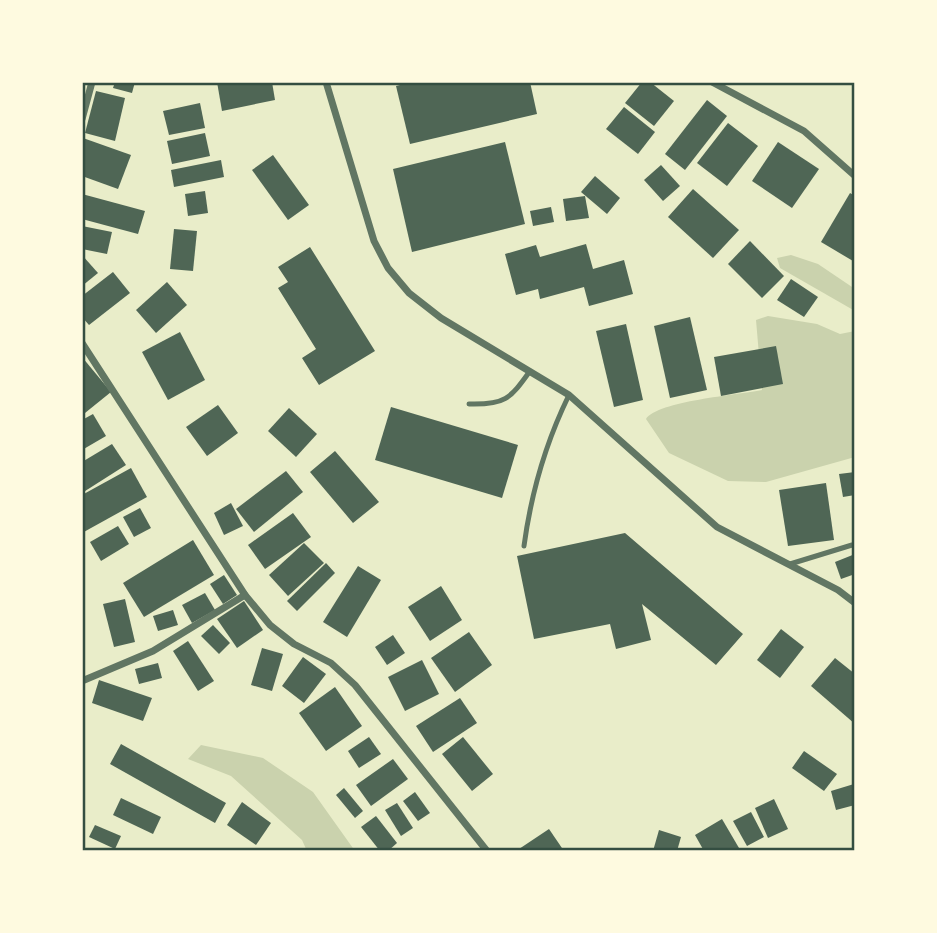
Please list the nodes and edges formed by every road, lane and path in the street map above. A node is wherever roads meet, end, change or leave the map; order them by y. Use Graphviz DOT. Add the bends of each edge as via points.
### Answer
graph roads {
  1 [pos="92,82"];
  2 [pos="326,82"];
  3 [pos="712,82"];
  4 [pos="82,119"];
  5 [pos="855,176"];
  6 [pos="82,343"];
  7 [pos="530,371"];
  8 [pos="569,395"];
  9 [pos="469,404"];
  10 [pos="852,545"];
  11 [pos="524,546"];
  12 [pos="790,564"];
  13 [pos="245,595"];
  14 [pos="855,603"];
  15 [pos="82,681"];
  16 [pos="487,851"];
  1 -- 4 [label="street"];
  2 -- 7 [label="street" via="374,241 388,268 409,293 441,318"];
  3 -- 5 [label="street" via="804,131"];
  6 -- 13 [label="street"];
  7 -- 8 [label="street"];
  7 -- 9 [label="lane" via="512,396 492,405"];
  8 -- 11 [label="lane" via="553,426"];
  8 -- 12 [label="street" via="718,527"];
  10 -- 12 [label="lane"];
  12 -- 14 [label="street"];
  13 -- 15 [label="street" via="153,651"];
  13 -- 16 [label="street" via="270,625 331,663 355,685"];
}
